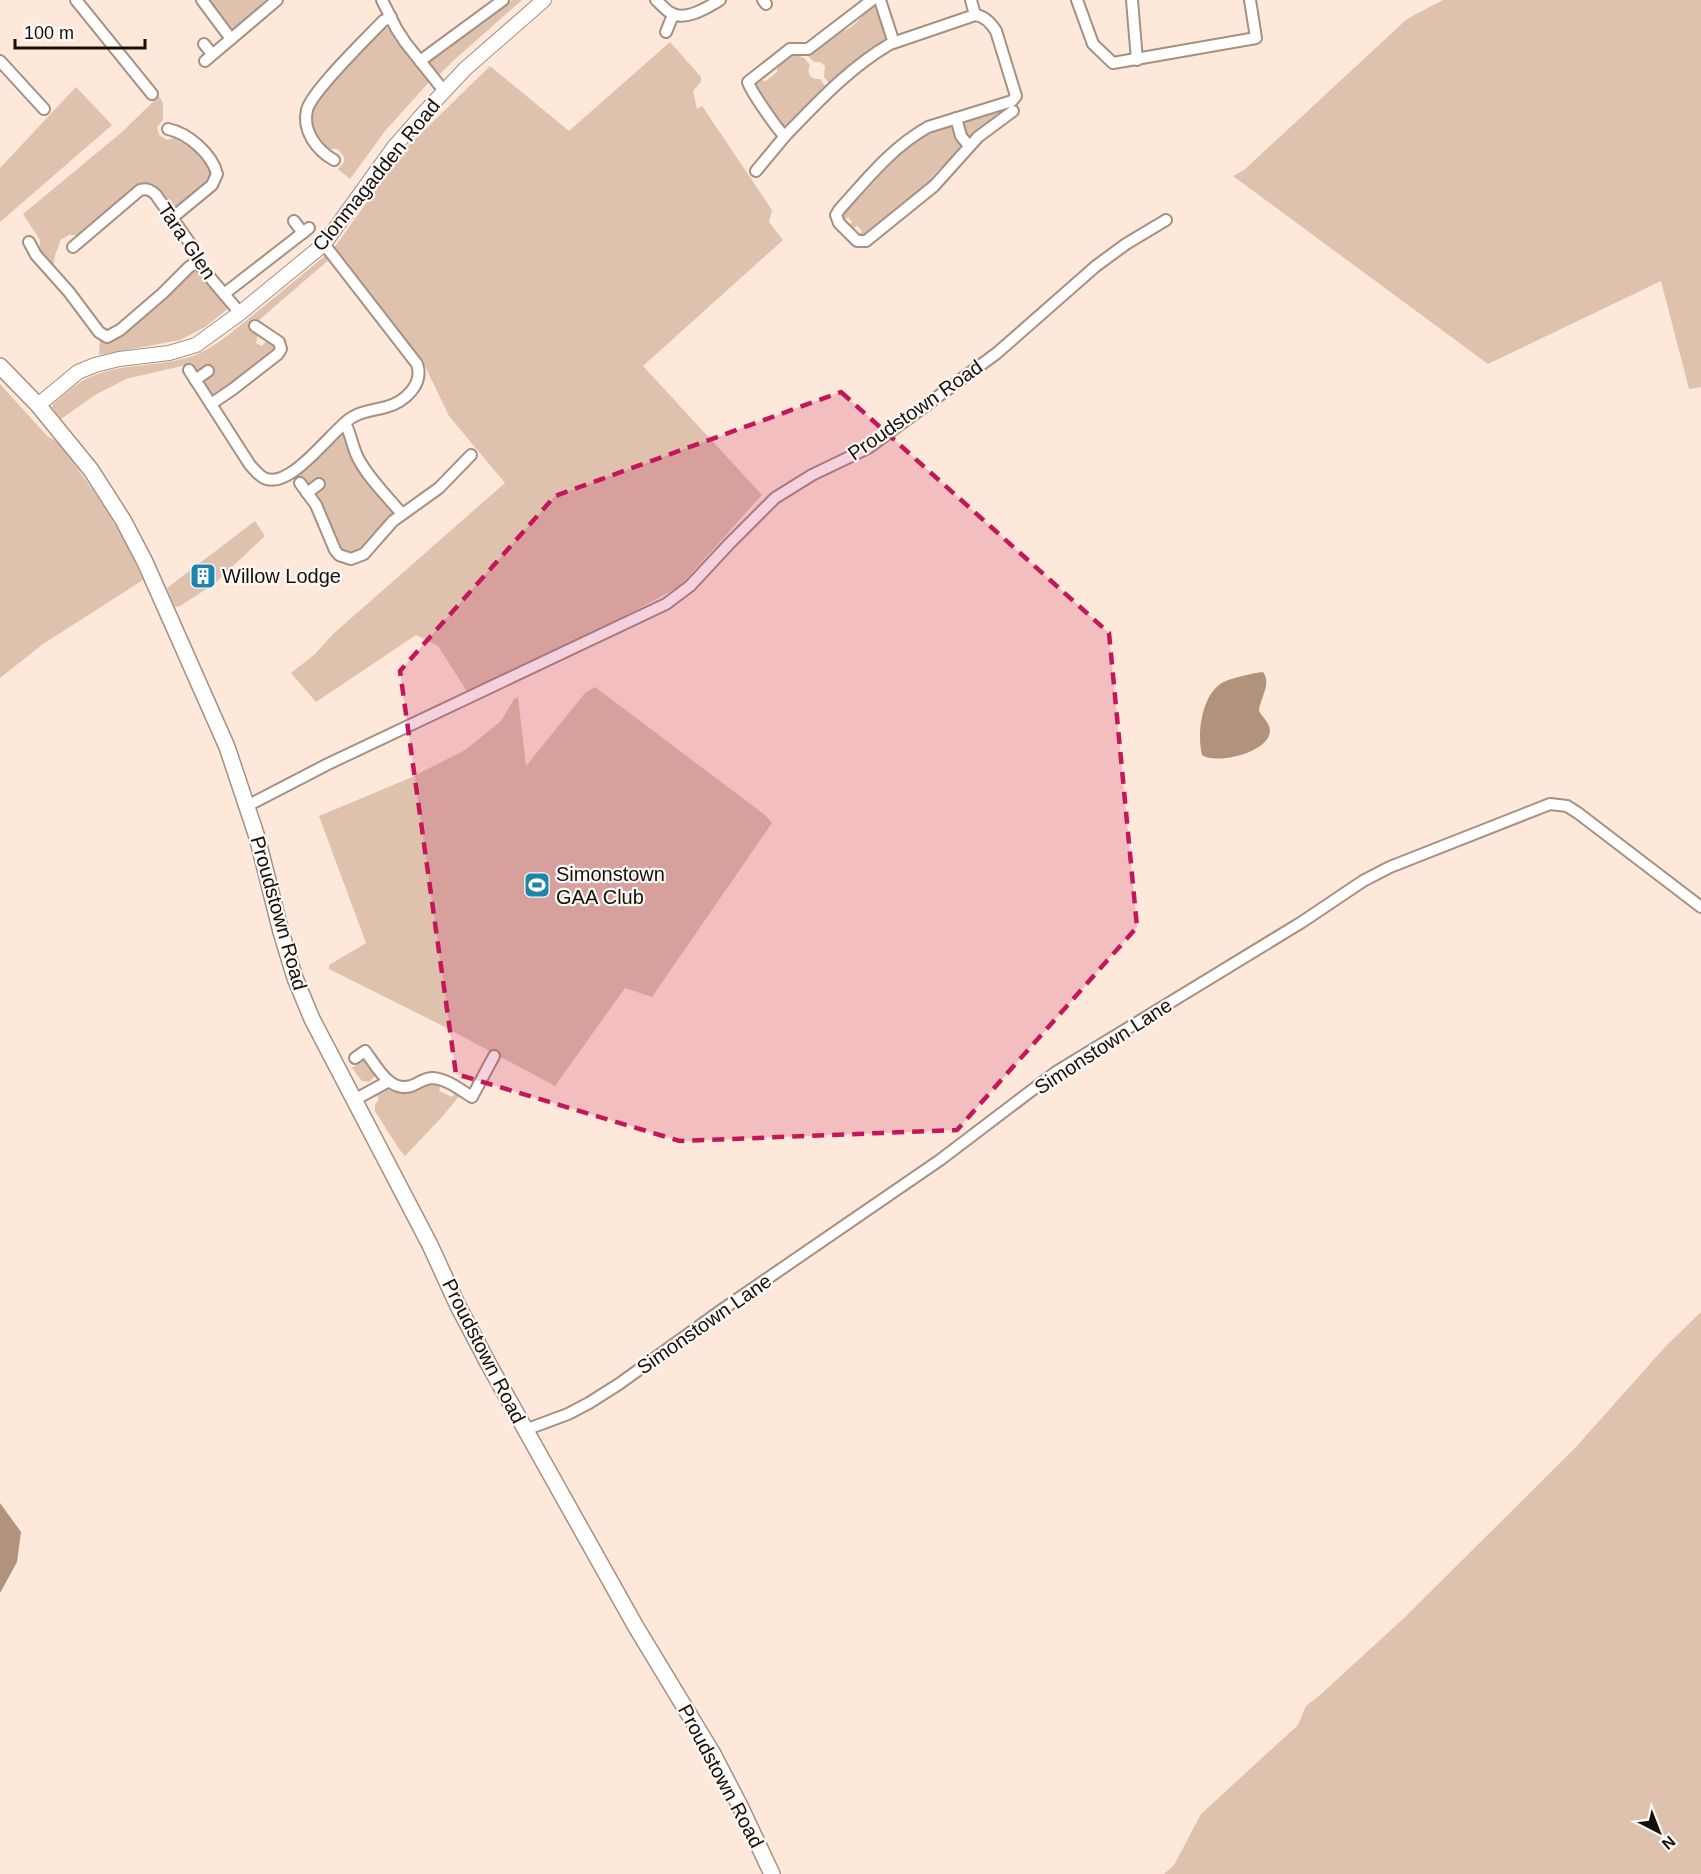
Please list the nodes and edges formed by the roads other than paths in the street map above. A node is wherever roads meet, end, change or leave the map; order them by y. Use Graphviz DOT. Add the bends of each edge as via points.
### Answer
graph roads {
  1 [pos="76,0"];
  2 [pos="202,0"];
  3 [pos="277,0"];
  4 [pos="382,0"];
  5 [pos="503,0"];
  6 [pos="544,0"];
  7 [pos="656,0"];
  8 [pos="720,0"];
  9 [pos="872,0"];
  10 [pos="880,0"];
  11 [pos="971,0"];
  12 [pos="1077,0"];
  13 [pos="1132,0"];
  14 [pos="1250,0"];
  15 [pos="673,15"];
  16 [pos="975,15"];
  17 [pos="391,17"];
  18 [pos="666,32"];
  19 [pos="892,37"];
  20 [pos="231,39"];
  21 [pos="204,44"];
  22 [pos="1137,60"];
  23 [pos="0,61"];
  24 [pos="420,61"];
  25 [pos="444,91"];
  26 [pos="152,93"];
  27 [pos="44,109"];
  28 [pos="1013,111"];
  29 [pos="956,118"];
  30 [pos="168,129"];
  31 [pos="785,136"];
  32 [pos="969,146"];
  33 [pos="333,160"];
  34 [pos="756,171"];
  35 [pos="172,218"];
  36 [pos="1166,220"];
  37 [pos="294,221"];
  38 [pos="29,242"];
  39 [pos="324,244"];
  40 [pos="72,247"];
  41 [pos="197,262"];
  42 [pos="224,294"];
  43 [pos="240,313"];
  44 [pos="255,326"];
  45 [pos="265,333"];
  46 [pos="259,343"];
  47 [pos="0,366"];
  48 [pos="208,371"];
  49 [pos="211,404"];
  50 [pos="38,405"];
  51 [pos="345,423"];
  52 [pos="471,455"];
  53 [pos="461,466"];
  54 [pos="469,475"];
  55 [pos="300,483"];
  56 [pos="319,484"];
  57 [pos="308,494"];
  58 [pos="402,514"];
  59 [pos="247,806"];
  60 [pos="1701,907"];
  61 [pos="494,1056"];
  62 [pos="355,1058"];
  63 [pos="389,1082"];
  64 [pos="354,1100"];
  65 [pos="525,1430"];
  66 [pos="772,1874"];
  1 -- 26 [label="street"];
  2 -- 20 [label="street"];
  3 -- 20 [label="street"];
  4 -- 17 [label="street"];
  5 -- 24 [label="street"];
  6 -- 25 [label="street, Clonmagadden Road"];
  7 -- 15 [label="street"];
  8 -- 15 [label="street" via="686,16"];
  9 -- 31 [label="street" via="808,49 790,49 748,82"];
  10 -- 19 [label="street"];
  11 -- 16 [label="street"];
  12 -- 22 [label="street" via="1093,44 1113,63"];
  13 -- 22 [label="street"];
  14 -- 22 [label="street" via="1256,38"];
  15 -- 18 [label="street"];
  16 -- 29 [label="street" via="982,16 996,31 1016,96 1012,101"];
  16 -- 31 [label="street" via="879,50 832,88"];
  17 -- 24 [label="street"];
  17 -- 33 [label="street" via="382,21 307,108 308,132"];
  20 -- 21 [label="street" via="209,58"];
  23 -- 27 [label="street"];
  24 -- 25 [label="street"];
  25 -- 39 [label="street, Clonmagadden Road" via="394,147"];
  28 -- 32 [label="street"];
  29 -- 32 [label="street" via="961,136"];
  29 -- 32 [label="street" via="919,132 890,154 839,210 839,223 857,241 867,241 934,186"];
  30 -- 35 [label="street" via="191,141 214,165 217,174 212,185"];
  31 -- 34 [label="street"];
  35 -- 40 [label="street, Tara Glen" via="156,195 145,188"];
  35 -- 41 [label="street, Tara Glen" via="194,249"];
  36 -- 59 [label="street, Proudstown Road" via="1096,266 997,353 868,448 775,498 690,586 666,604"];
  37 -- 42 [label="street" via="306,230"];
  38 -- 41 [label="street" via="99,332 107,337"];
  39 -- 43 [label="street, Clonmagadden Road"];
  39 -- 51 [label="street" via="419,371 415,386 403,398 386,407 362,412"];
  41 -- 42 [label="street, Tara Glen"];
  42 -- 43 [label="street, Tara Glen"];
  43 -- 50 [label="street, Clonmagadden Road" via="196,345 169,353 119,359 78,372"];
  44 -- 45 [label="street"];
  45 -- 46 [label="street"];
  45 -- 49 [label="street" via="279,342 278,354"];
  47 -- 50 [label="main road, Proudstown Road"];
  48 -- 49 [label="street" via="192,375"];
  49 -- 51 [label="street" via="250,465 270,480 299,467"];
  50 -- 59 [label="main road, Proudstown Road" via="91,470 128,529 206,698"];
  51 -- 58 [label="street" via="364,469"];
  52 -- 53 [label="street"];
  53 -- 54 [label="street"];
  53 -- 58 [label="street" via="427,498"];
  55 -- 57 [label="street"];
  56 -- 57 [label="street"];
  57 -- 58 [label="street" via="322,516 335,550 344,558 364,554"];
  59 -- 64 [label="main road, Proudstown Road" via="295,978"];
  60 -- 65 [label="street, Simonstown Lane" via="1578,813 1558,804 1536,809 1390,867 1056,1072 940,1160 590,1403"];
  61 -- 63 [label="street" via="472,1097 438,1079 426,1078 402,1087"];
  62 -- 63 [label="street" via="365,1051"];
  63 -- 64 [label="street"];
  64 -- 65 [label="main road, Proudstown Road"];
  65 -- 66 [label="main road, Proudstown Road" via="636,1628 713,1754"];
}
